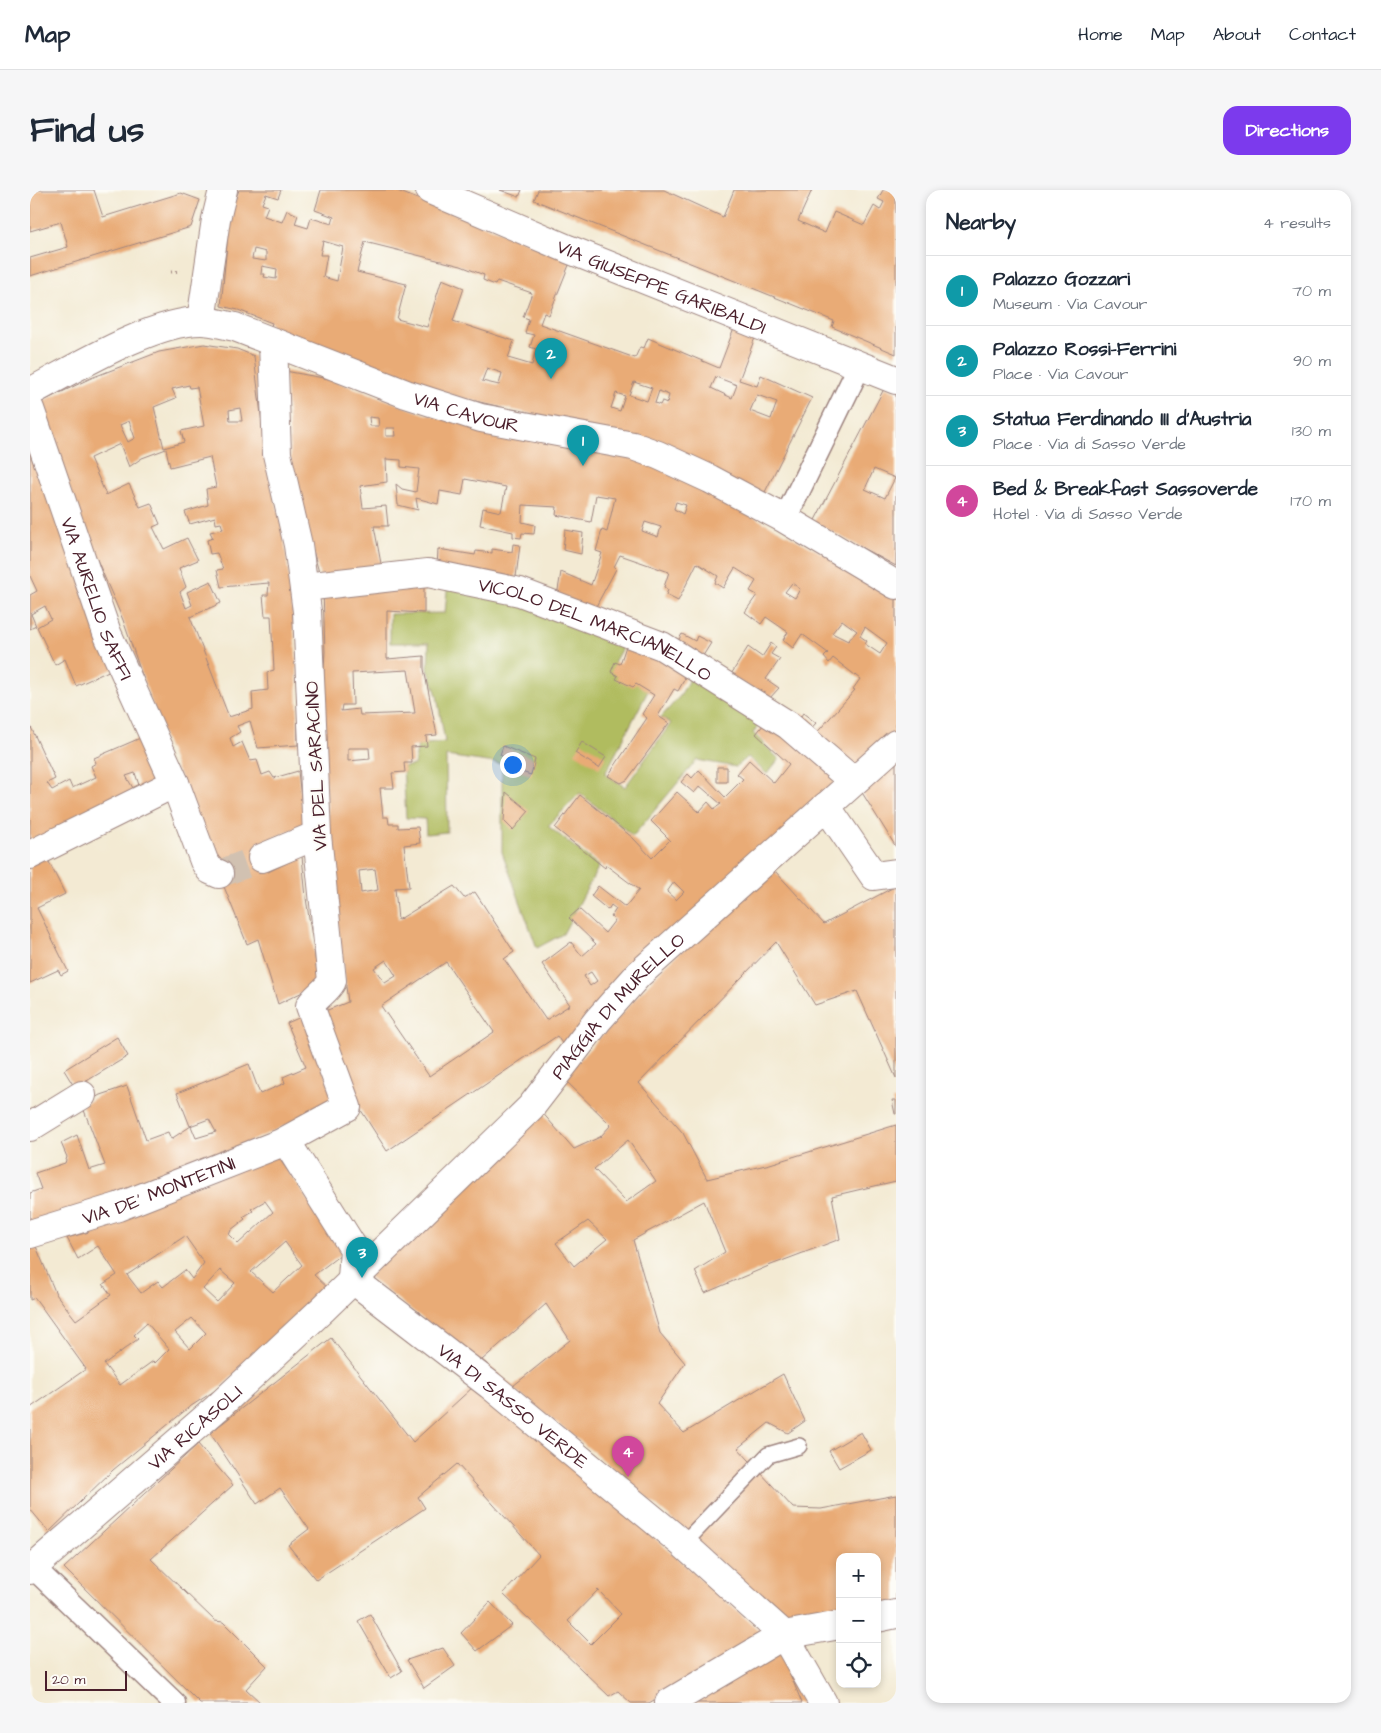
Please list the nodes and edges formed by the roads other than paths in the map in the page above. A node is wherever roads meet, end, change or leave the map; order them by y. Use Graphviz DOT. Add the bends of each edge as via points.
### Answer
graph roads {
  1 [pos="223,190"];
  2 [pos="430,190"];
  3 [pos="201,321"];
  4 [pos="272,342"];
  5 [pos="860,365"];
  6 [pos="896,380"];
  7 [pos="30,392"];
  8 [pos="30,409"];
  9 [pos="785,519"];
  10 [pos="896,585"];
  11 [pos="304,587"];
  12 [pos="896,744"];
  13 [pos="853,781"];
  14 [pos="175,784"];
  15 [pos="826,806"];
  16 [pos="317,834"];
  17 [pos="30,856"];
  18 [pos="262,858"];
  19 [pos="896,873"];
  20 [pos="219,874"];
  21 [pos="82,1095"];
  22 [pos="30,1127"];
  23 [pos="286,1141"];
  24 [pos="30,1234"];
  25 [pos="352,1279"];
  26 [pos="798,1446"];
  27 [pos="683,1544"];
  28 [pos="34,1571"];
  29 [pos="896,1614"];
  30 [pos="881,1617"];
  31 [pos="836,1626"];
  32 [pos="784,1636"];
  33 [pos="174,1703"];
  34 [pos="669,1703"];
  35 [pos="824,1703"];
  1 -- 3 [label="street"];
  2 -- 5 [label="street, VIA GIUSEPPE GARIBALDI" via="568,249"];
  3 -- 4 [label="street, VIA CAVOUR" via="235,327"];
  3 -- 7 [label="street, VIA CAVOUR" via="172,325 112,349"];
  4 -- 9 [label="street, VIA CAVOUR" via="406,394 481,418 633,446 710,479"];
  4 -- 11 [label="street, VIA DEL SARACINO" via="277,454"];
  5 -- 6 [label="street, VIA GIUSEPPE GARIBALDI"];
  5 -- 9 [label="street"];
  8 -- 14 [label="street, VIA AURELIO SAFFI" via="107,633"];
  9 -- 10 [label="street, VIA CAVOUR"];
  11 -- 13 [label="street, VICOLO DEL MARCIANELLO" via="428,572 520,592 662,646 788,725"];
  11 -- 16 [label="street, VIA DEL SARACINO" via="310,651"];
  12 -- 13 [label="street, PIAGGIA DI MURELLO"];
  13 -- 15 [label="street, PIAGGIA DI MURELLO"];
  14 -- 17 [label="street"];
  14 -- 20 [label="street, VIA AURELIO SAFFI" via="204,861 210,870"];
  15 -- 19 [label="street" via="874,876"];
  15 -- 25 [label="street, PIAGGIA DI MURELLO" via="639,974 598,1020 531,1107"];
  16 -- 18 [label="street"];
  16 -- 23 [label="street, VIA DEL SARACINO" via="332,981 326,992 310,1006 347,1106"];
  21 -- 22 [label="street"];
  23 -- 24 [label="street, VIA DE' MONTETINI" via="118,1207"];
  23 -- 25 [label="street" via="354,1249"];
  25 -- 27 [label="street, VIA DI SASSO VERDE" via="490,1385"];
  25 -- 28 [label="street, VIA RICASOLI" via="217,1408"];
  26 -- 27 [label="lane" via="768,1455"];
  27 -- 32 [label="street, VIA DI SASSO VERDE"];
  28 -- 33 [label="street"];
  29 -- 30 [label="street"];
  31 -- 32 [label="street"];
  32 -- 34 [label="street"];
  32 -- 35 [label="street, VIA DI SASSO VERDE"];
}
